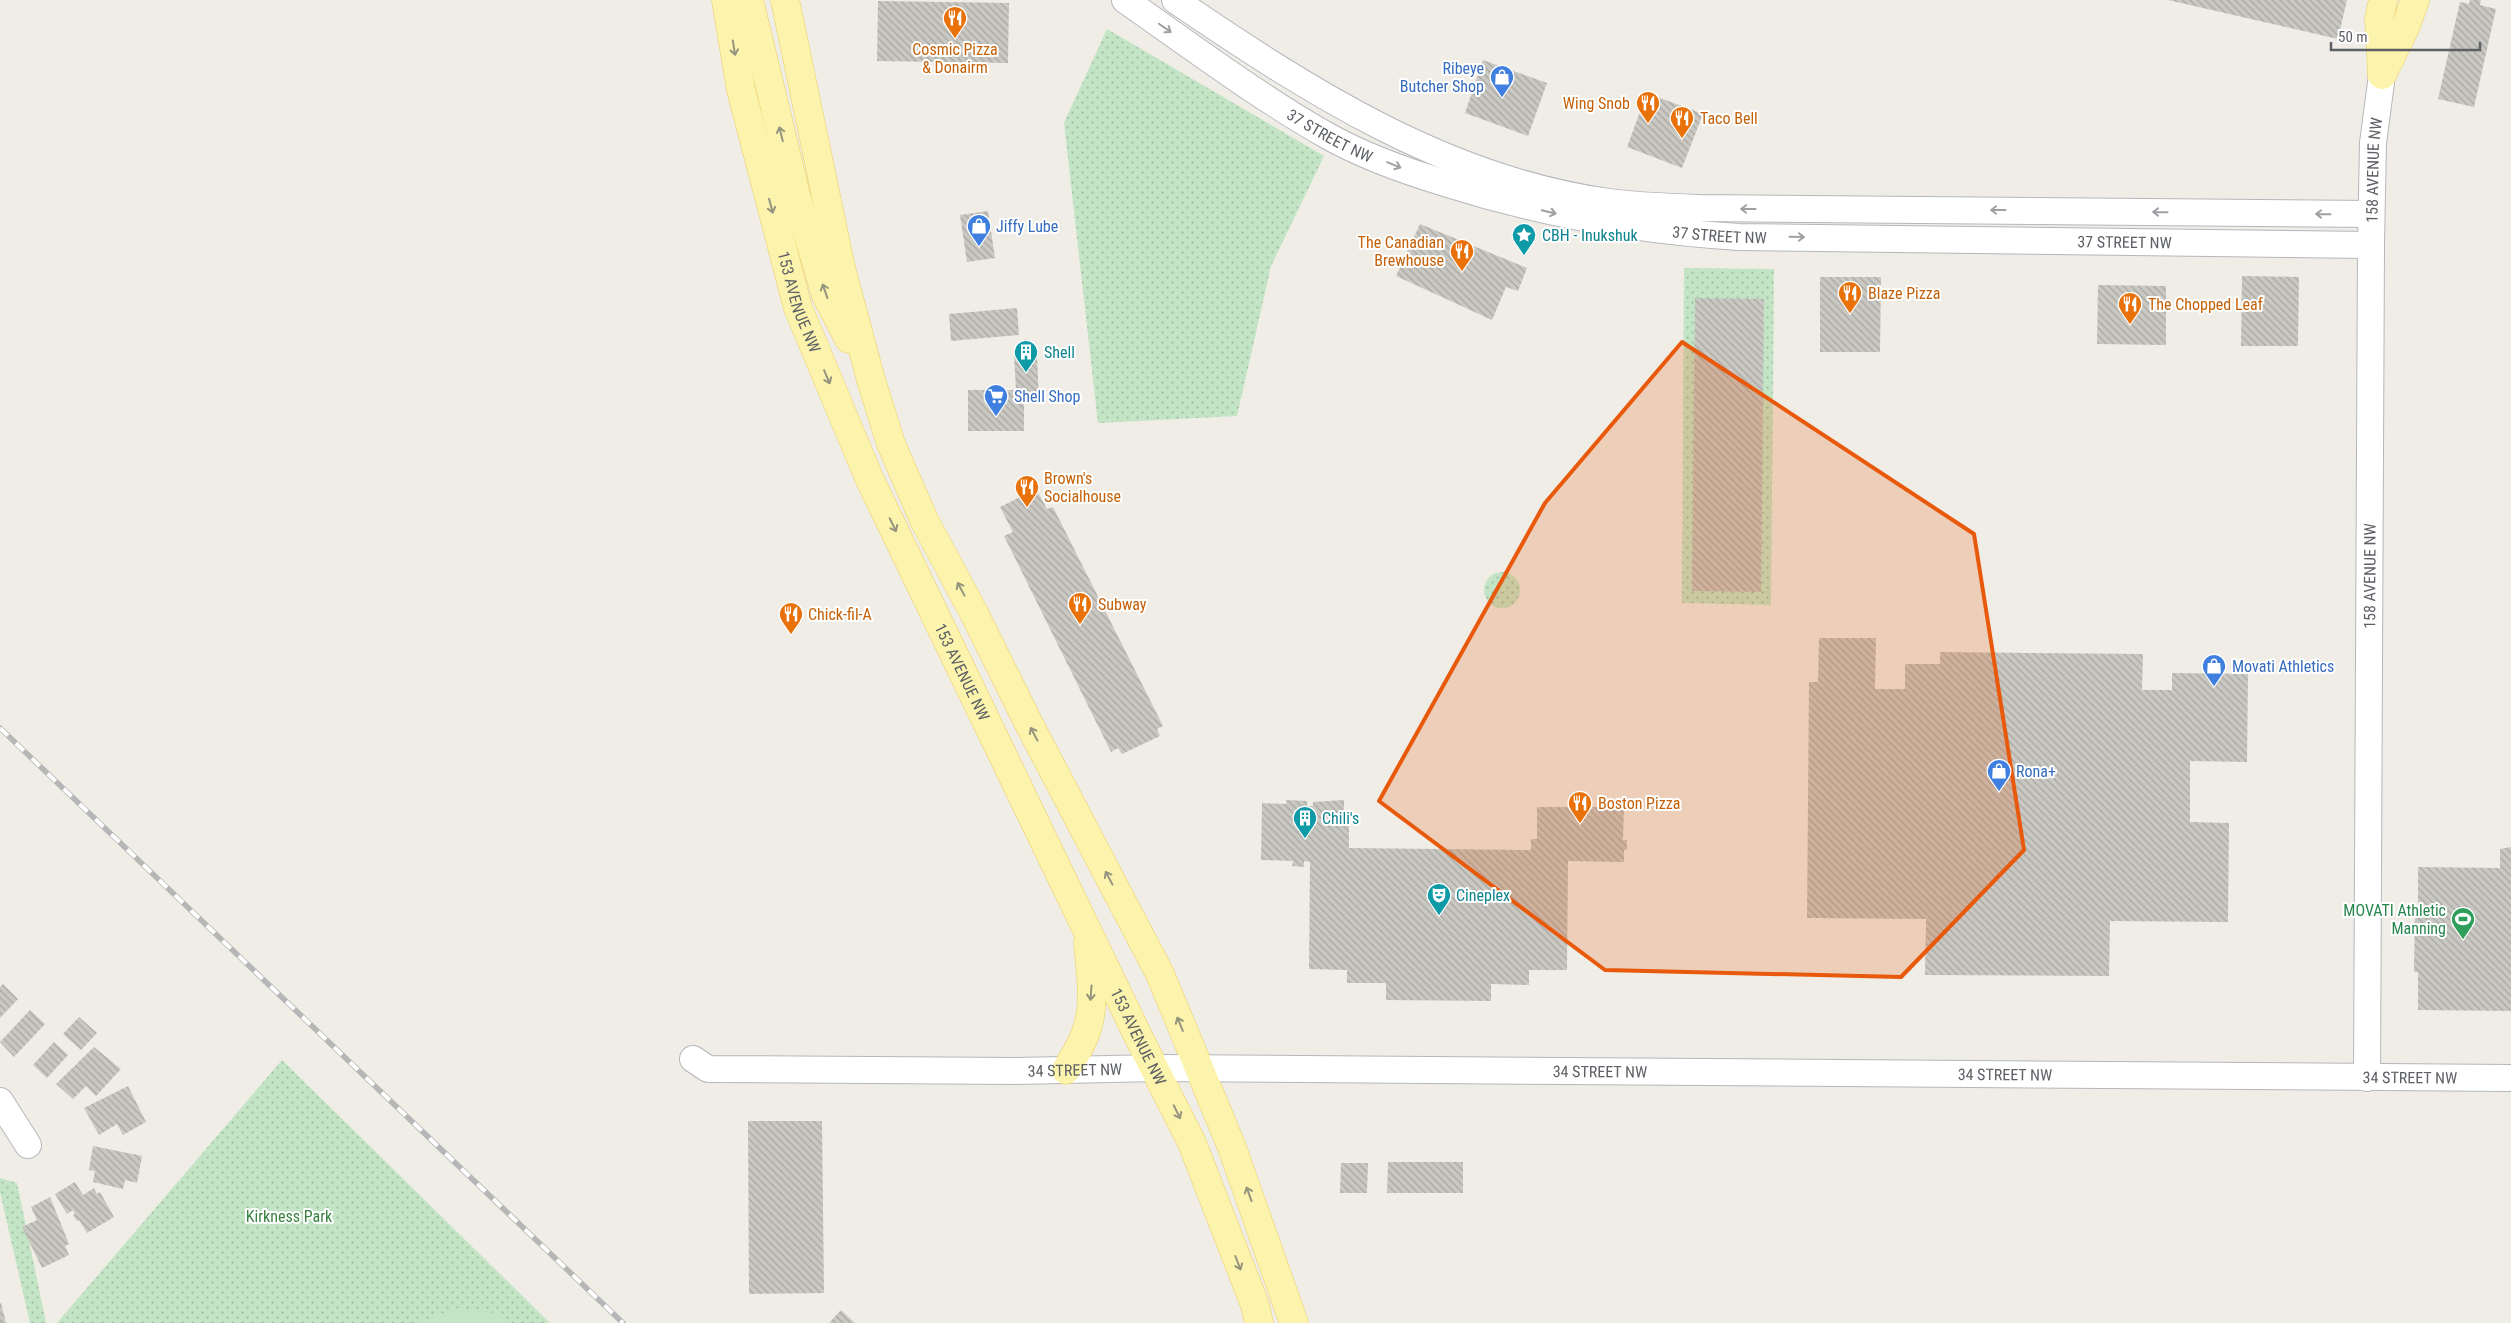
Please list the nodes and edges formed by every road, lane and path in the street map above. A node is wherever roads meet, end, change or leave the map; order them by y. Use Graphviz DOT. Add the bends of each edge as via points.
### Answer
graph roads {
  1 [pos="726,0"];
  2 [pos="749,0"];
  3 [pos="785,0"];
  4 [pos="1125,0"];
  5 [pos="1175,0"];
  6 [pos="2383,0"];
  7 [pos="2415,0"];
  8 [pos="2382,75"];
  9 [pos="2372,214"];
  10 [pos="2371,245"];
  11 [pos="871,380"];
  12 [pos="1087,927"];
  13 [pos="693,1059"];
  14 [pos="1156,1068"];
  15 [pos="1199,1069"];
  16 [pos="1066,1070"];
  17 [pos="2367,1078"];
  18 [pos="2511,1078"];
  19 [pos="0,1102"];
  20 [pos="28,1145"];
  21 [pos="1259,1323"];
  22 [pos="1294,1323"];
  1 -- 12 [label="main road, 153 AVENUE NW, one-way" via="740,90 798,308 870,480"];
  11 -- 2 [label="main road, one-way" via="826,295 796,195"];
  3 -- 11 [label="main road" via="841,268"];
  4 -- 10 [label="street, 37 STREET NW, one-way" via="1327,136 1417,174 1516,204 1576,218 1686,234 1739,237"];
  9 -- 5 [label="street, 37 STREET NW, one-way" via="1700,208 1580,197 1489,173 1405,140 1315,91"];
  6 -- 8 [label="main road" via="2379,19"];
  7 -- 8 [label="main road"];
  8 -- 9 [label="street, 158 AVENUE NW" via="2373,143"];
  9 -- 10 [label="street, 158 AVENUE NW"];
  10 -- 17 [label="street, 158 AVENUE NW"];
  15 -- 11 [label="main road, one-way" via="1160,974 924,520 891,444"];
  12 -- 14 [label="main road, 153 AVENUE NW"];
  12 -- 16 [label="main road, one-way" via="1091,982 1089,1020 1082,1043"];
  13 -- 16 [label="street, 34 STREET NW" via="708,1069"];
  14 -- 15 [label="street, 34 STREET NW"];
  14 -- 16 [label="street, 34 STREET NW"];
  14 -- 21 [label="main road, 153 AVENUE NW, one-way" via="1192,1143 1255,1305"];
  15 -- 17 [label="street, 34 STREET NW"];
  22 -- 15 [label="main road, one-way" via="1231,1145"];
  17 -- 18 [label="street, 34 STREET NW"];
  19 -- 20 [label="street"];
}
